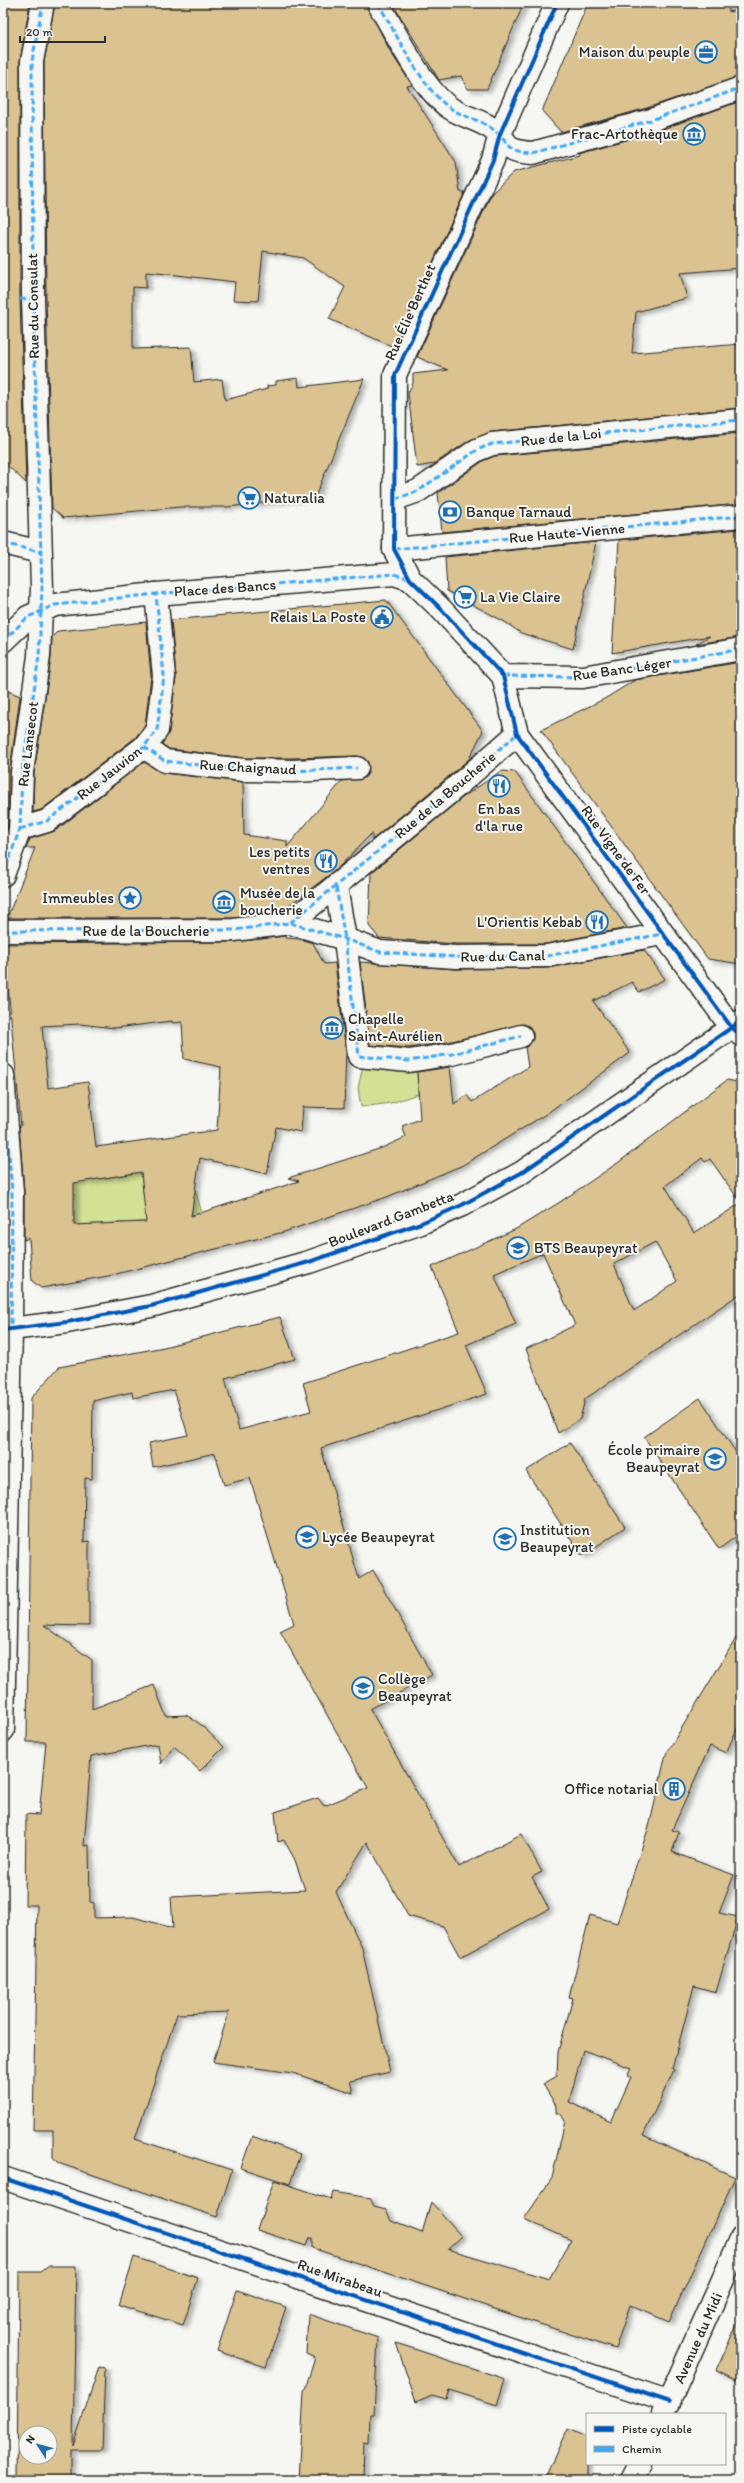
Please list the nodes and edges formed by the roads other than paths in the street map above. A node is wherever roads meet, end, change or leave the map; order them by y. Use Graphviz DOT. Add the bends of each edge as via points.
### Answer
graph roads {
  1 [pos="43,3"];
  2 [pos="378,3"];
  3 [pos="557,3"];
  4 [pos="741,88"];
  5 [pos="500,134"];
  6 [pos="741,420"];
  7 [pos="395,499"];
  8 [pos="741,516"];
  9 [pos="3,543"];
  10 [pos="394,548"];
  11 [pos="40,552"];
  12 [pos="410,579"];
  13 [pos="156,594"];
  14 [pos="41,610"];
  15 [pos="3,641"];
  16 [pos="741,649"];
  17 [pos="503,676"];
  18 [pos="518,734"];
  19 [pos="144,747"];
  20 [pos="357,768"];
  21 [pos="20,829"];
  22 [pos="3,875"];
  23 [pos="336,887"];
  24 [pos="290,923"];
  25 [pos="3,932"];
  26 [pos="662,934"];
  27 [pos="345,939"];
  28 [pos="738,1028"];
  29 [pos="521,1036"];
  30 [pos="741,1048"];
  31 [pos="3,1076"];
  32 [pos="7,1192"];
  33 [pos="7,1330"];
  34 [pos="5,1483"];
  35 [pos="3,1730"];
  36 [pos="3,2178"];
  37 [pos="741,2239"];
  38 [pos="666,2408"];
  39 [pos="640,2465"];
  40 [pos="632,2480"];
  1 -- 11 [label="street, Rue du Consulat" via="32,61 26,299"];
  2 -- 5 [label="street" via="438,98 451,109 481,121"];
  3 -- 5 [label="street, Rue Élie Berthet"];
  4 -- 5 [label="street" via="651,120 533,153 515,152 506,145"];
  5 -- 7 [label="street, Rue Élie Berthet" via="493,160 395,375"];
  6 -- 7 [label="street, Rue de la Loi" via="492,444 477,450 418,491"];
  7 -- 10 [label="street, Rue Élie Berthet" via="392,523"];
  8 -- 10 [label="street, Rue Haute-Vienne"];
  9 -- 11 [label="street"];
  10 -- 12 [label="street, Rue Élie Berthet"];
  11 -- 14 [label="street, Rue du Consulat"];
  12 -- 13 [label="street, Place des Bancs" via="394,574"];
  12 -- 17 [label="street"];
  13 -- 14 [label="street, Place des Bancs" via="55,605"];
  13 -- 19 [label="street, Rue Jauvion" via="164,676 157,730"];
  14 -- 15 [label="street, Place des Bancs" via="28,617"];
  14 -- 21 [label="street, Rue Lansecot" via="39,656 22,772"];
  16 -- 17 [label="street, Rue Banc Léger" via="583,677"];
  17 -- 18 [label="street, Rue Vigne de Fer"];
  18 -- 23 [label="street, Rue de la Boucherie"];
  18 -- 26 [label="street, Rue Vigne de Fer"];
  19 -- 20 [label="street, Rue Chaignaud" via="165,762 244,770"];
  19 -- 21 [label="street, Rue Jauvion" via="47,821"];
  21 -- 22 [label="street, Rue Lansecot"];
  23 -- 24 [label="street, Rue de la Boucherie"];
  23 -- 27 [label="street"];
  24 -- 25 [label="street, Rue de la Boucherie" via="234,930"];
  24 -- 27 [label="street, Rue du Canal"];
  26 -- 27 [label="street, Rue du Canal" via="547,956 456,957 380,952"];
  26 -- 28 [label="street, Rue Vigne de Fer"];
  27 -- 29 [label="street" via="358,1056 409,1061 452,1054"];
  28 -- 30 [label="street, Rue Vigne de Fer"];
  28 -- 33 [label="street, Boulevard Gambetta" via="521,1173 462,1205 421,1223 309,1262 151,1306"];
  31 -- 32 [label="street"];
  32 -- 33 [label="street"];
  33 -- 34 [label="street"];
  34 -- 35 [label="street"];
  36 -- 38 [label="street, Rue Mirabeau"];
  37 -- 38 [label="street, Avenue du Midi"];
  39 -- 40 [label="street"];
}
